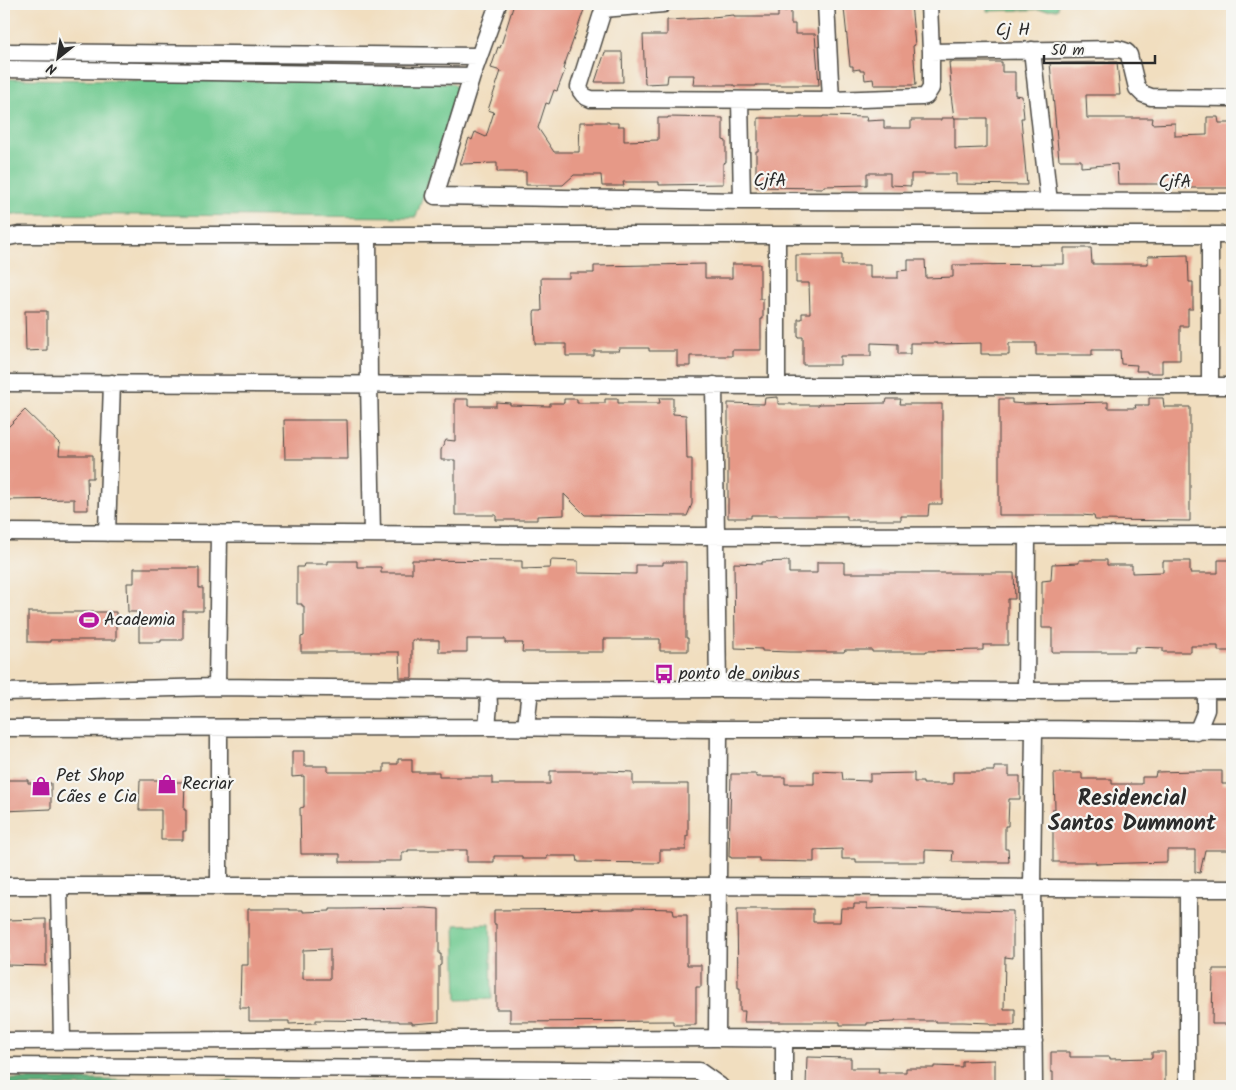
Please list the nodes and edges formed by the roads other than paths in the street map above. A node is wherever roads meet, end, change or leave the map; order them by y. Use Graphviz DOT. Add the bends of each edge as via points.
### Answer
graph roads {
  1 [pos="498,4"];
  2 [pos="663,4"];
  3 [pos="826,4"];
  4 [pos="929,4"];
  5 [pos="604,6"];
  6 [pos="1032,50"];
  7 [pos="4,52"];
  8 [pos="931,52"];
  9 [pos="479,56"];
  10 [pos="4,69"];
  11 [pos="472,76"];
  12 [pos="1232,98"];
  13 [pos="740,100"];
  14 [pos="831,100"];
  15 [pos="742,201"];
  16 [pos="1049,202"];
  17 [pos="1232,202"];
  18 [pos="777,234"];
  19 [pos="368,235"];
  20 [pos="1210,235"];
  21 [pos="1232,235"];
  22 [pos="4,238"];
  23 [pos="4,383"];
  24 [pos="112,384"];
  25 [pos="369,384"];
  26 [pos="714,385"];
  27 [pos="1210,385"];
  28 [pos="777,386"];
  29 [pos="1232,386"];
  30 [pos="4,532"];
  31 [pos="107,532"];
  32 [pos="219,533"];
  33 [pos="372,534"];
  34 [pos="716,535"];
  35 [pos="1232,535"];
  36 [pos="1027,536"];
  37 [pos="217,687"];
  38 [pos="488,688"];
  39 [pos="718,689"];
  40 [pos="530,690"];
  41 [pos="1206,690"];
  42 [pos="1232,690"];
  43 [pos="1026,691"];
  44 [pos="4,692"];
  45 [pos="487,727"];
  46 [pos="526,727"];
  47 [pos="4,728"];
  48 [pos="219,728"];
  49 [pos="719,729"];
  50 [pos="1034,729"];
  51 [pos="1232,731"];
  52 [pos="1196,732"];
  53 [pos="4,886"];
  54 [pos="59,886"];
  55 [pos="219,886"];
  56 [pos="719,886"];
  57 [pos="1032,888"];
  58 [pos="1188,889"];
  59 [pos="1232,889"];
  60 [pos="717,1038"];
  61 [pos="784,1038"];
  62 [pos="62,1041"];
  63 [pos="1034,1041"];
  64 [pos="4,1042"];
  65 [pos="4,1066"];
  66 [pos="720,1086"];
  67 [pos="784,1086"];
  68 [pos="1034,1086"];
  69 [pos="1188,1086"];
  1 -- 9 [label="street"];
  2 -- 5 [label="street"];
  3 -- 14 [label="street"];
  4 -- 8 [label="street"];
  5 -- 13 [label="street" via="579,87 586,98"];
  6 -- 8 [label="street, Cj H"];
  6 -- 12 [label="street, Cj H" via="1118,48 1129,55 1137,88 1151,98"];
  6 -- 16 [label="street"];
  7 -- 9 [label="street"];
  8 -- 14 [label="street" via="931,88 926,96"];
  9 -- 11 [label="street"];
  10 -- 11 [label="street"];
  11 -- 15 [label="street, CjfA" via="435,196"];
  13 -- 14 [label="street"];
  13 -- 15 [label="street"];
  15 -- 16 [label="street, CjfA"];
  16 -- 17 [label="street, CjfA"];
  18 -- 19 [label="street"];
  18 -- 20 [label="street"];
  18 -- 28 [label="street"];
  19 -- 22 [label="street" via="19,235"];
  19 -- 25 [label="street"];
  20 -- 21 [label="street"];
  20 -- 27 [label="street"];
  23 -- 24 [label="street"];
  24 -- 25 [label="street"];
  24 -- 31 [label="street"];
  25 -- 26 [label="street"];
  25 -- 33 [label="street"];
  26 -- 28 [label="street"];
  26 -- 34 [label="street"];
  27 -- 28 [label="street"];
  27 -- 29 [label="street"];
  30 -- 31 [label="street"];
  31 -- 32 [label="street"];
  32 -- 33 [label="street"];
  32 -- 37 [label="street"];
  33 -- 34 [label="street"];
  34 -- 36 [label="street"];
  34 -- 39 [label="street"];
  35 -- 36 [label="street"];
  36 -- 43 [label="street"];
  37 -- 38 [label="street"];
  37 -- 44 [label="street"];
  38 -- 40 [label="street"];
  38 -- 45 [label="street"];
  39 -- 40 [label="street"];
  39 -- 43 [label="street"];
  40 -- 46 [label="street"];
  41 -- 42 [label="street"];
  41 -- 43 [label="street"];
  41 -- 52 [label="street" via="1206,710"];
  45 -- 46 [label="street"];
  45 -- 48 [label="street"];
  46 -- 49 [label="street"];
  47 -- 48 [label="street"];
  48 -- 55 [label="street"];
  49 -- 50 [label="street"];
  49 -- 56 [label="street"];
  50 -- 52 [label="street"];
  50 -- 57 [label="street"];
  51 -- 52 [label="street"];
  53 -- 54 [label="street"];
  54 -- 55 [label="street"];
  54 -- 62 [label="street"];
  55 -- 56 [label="street"];
  56 -- 57 [label="street"];
  56 -- 60 [label="street"];
  57 -- 58 [label="street"];
  57 -- 63 [label="street"];
  58 -- 59 [label="street"];
  58 -- 69 [label="street"];
  60 -- 61 [label="street"];
  60 -- 62 [label="street"];
  61 -- 63 [label="street"];
  61 -- 67 [label="street"];
  62 -- 64 [label="street"];
  63 -- 68 [label="street"];
  65 -- 66 [label="street" via="699,1071"];
}
